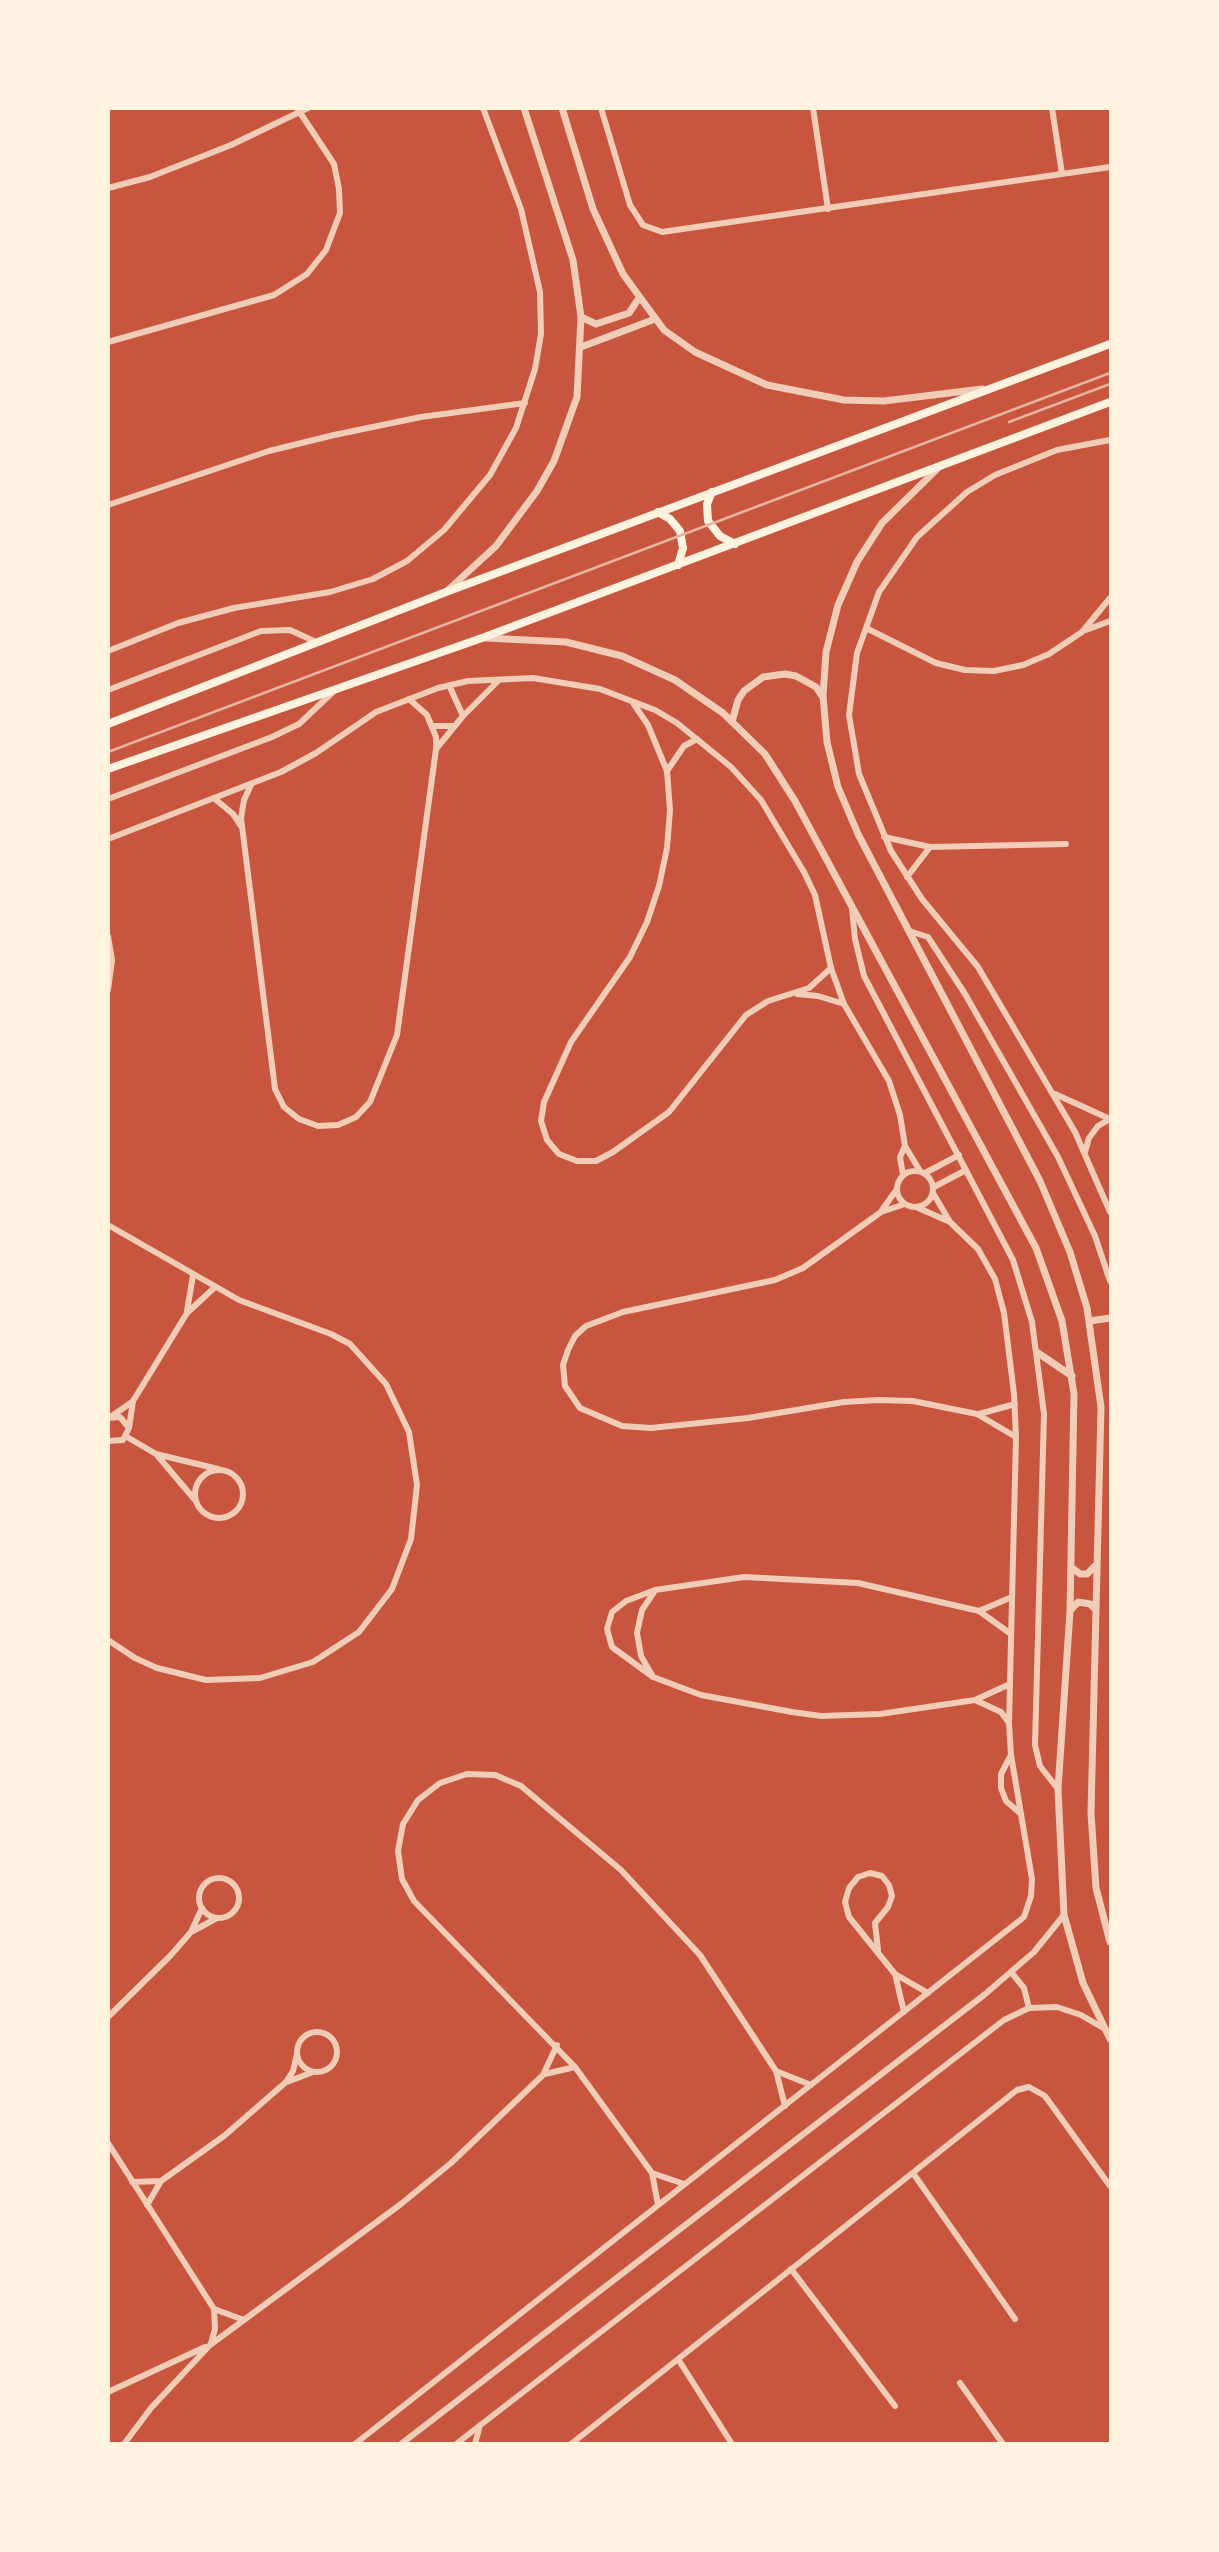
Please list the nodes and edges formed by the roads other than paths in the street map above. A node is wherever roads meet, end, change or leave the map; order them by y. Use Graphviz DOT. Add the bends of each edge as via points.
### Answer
graph roads {
  1 [pos="308,108"];
  2 [pos="483,108"];
  3 [pos="524,108"];
  4 [pos="562,108"];
  5 [pos="601,108"];
  6 [pos="813,108"];
  7 [pos="1052,108"];
  8 [pos="298,111"];
  9 [pos="1111,167"];
  10 [pos="1062,174"];
  11 [pos="108,188"];
  12 [pos="828,209"];
  13 [pos="639,298"];
  14 [pos="582,317"];
  15 [pos="655,319"];
  16 [pos="108,342"];
  17 [pos="1111,344"];
  18 [pos="581,347"];
  19 [pos="982,389"];
  20 [pos="1111,402"];
  21 [pos="525,403"];
  22 [pos="1110,443"];
  23 [pos="937,469"];
  24 [pos="712,492"];
  25 [pos="108,505"];
  26 [pos="657,512"];
  27 [pos="735,544"];
  28 [pos="678,565"];
  29 [pos="446,592"];
  30 [pos="1111,598"];
  31 [pos="1111,621"];
  32 [pos="866,628"];
  33 [pos="1082,632"];
  34 [pos="482,638"];
  35 [pos="316,642"];
  36 [pos="108,651"];
  37 [pos="499,680"];
  38 [pos="449,685"];
  39 [pos="108,690"];
  40 [pos="333,692"];
  41 [pos="823,696"];
  42 [pos="410,699"];
  43 [pos="632,701"];
  44 [pos="661,713"];
  45 [pos="463,716"];
  46 [pos="732,722"];
  47 [pos="108,724"];
  48 [pos="648,725"];
  49 [pos="433,726"];
  50 [pos="454,726"];
  51 [pos="697,739"];
  52 [pos="436,749"];
  53 [pos="108,769"];
  54 [pos="667,772"];
  55 [pos="252,785"];
  56 [pos="108,799"];
  57 [pos="215,799"];
  58 [pos="242,827"];
  59 [pos="884,837"];
  60 [pos="108,839"];
  61 [pos="1066,844"];
  62 [pos="930,847"];
  63 [pos="907,877"];
  64 [pos="852,907"];
  65 [pos="909,931"];
  66 [pos="108,936"];
  67 [pos="831,968"];
  68 [pos="108,990"];
  69 [pos="792,994"];
  70 [pos="845,1004"];
  71 [pos="1051,1092"];
  72 [pos="1111,1119"];
  73 [pos="905,1146"];
  74 [pos="1085,1152"];
  75 [pos="959,1155"];
  76 [pos="966,1170"];
  77 [pos="922,1172"];
  78 [pos="903,1175"];
  79 [pos="897,1189"];
  80 [pos="933,1190"];
  81 [pos="905,1204"];
  82 [pos="916,1207"];
  83 [pos="880,1212"];
  84 [pos="1111,1212"];
  85 [pos="950,1222"];
  86 [pos="108,1225"];
  87 [pos="193,1275"];
  88 [pos="1111,1281"];
  89 [pos="214,1287"];
  90 [pos="187,1313"];
  91 [pos="1111,1318"];
  92 [pos="1090,1321"];
  93 [pos="1038,1353"];
  94 [pos="1072,1376"];
  95 [pos="133,1401"];
  96 [pos="1015,1404"];
  97 [pos="977,1415"];
  98 [pos="110,1418"];
  99 [pos="128,1428"];
  100 [pos="127,1437"];
  101 [pos="1016,1437"];
  102 [pos="112,1442"];
  103 [pos="108,1449"];
  104 [pos="156,1454"];
  105 [pos="220,1469"];
  106 [pos="197,1503"];
  107 [pos="1095,1565"];
  108 [pos="1070,1566"];
  109 [pos="655,1590"];
  110 [pos="1012,1597"];
  111 [pos="1094,1609"];
  112 [pos="979,1611"];
  113 [pos="1070,1611"];
  114 [pos="1012,1634"];
  115 [pos="108,1640"];
  116 [pos="653,1676"];
  117 [pos="1010,1684"];
  118 [pos="975,1700"];
  119 [pos="1009,1723"];
  120 [pos="1011,1755"];
  121 [pos="1058,1789"];
  122 [pos="1021,1814"];
  123 [pos="202,1908"];
  124 [pos="1064,1915"];
  125 [pos="217,1918"];
  126 [pos="191,1932"];
  127 [pos="1111,1942"];
  128 [pos="878,1950"];
  129 [pos="1011,1972"];
  130 [pos="895,1975"];
  131 [pos="928,1993"];
  132 [pos="1029,2008"];
  133 [pos="904,2012"];
  134 [pos="108,2017"];
  135 [pos="1105,2029"];
  136 [pos="1111,2039"];
  137 [pos="557,2045"];
  138 [pos="297,2054"];
  139 [pos="575,2067"];
  140 [pos="315,2071"];
  141 [pos="776,2071"];
  142 [pos="543,2075"];
  143 [pos="286,2082"];
  144 [pos="811,2085"];
  145 [pos="785,2106"];
  146 [pos="108,2143"];
  147 [pos="652,2173"];
  148 [pos="912,2173"];
  149 [pos="161,2181"];
  150 [pos="132,2182"];
  151 [pos="684,2184"];
  152 [pos="1111,2186"];
  153 [pos="147,2205"];
  154 [pos="658,2205"];
  155 [pos="791,2269"];
  156 [pos="214,2309"];
  157 [pos="1015,2319"];
  158 [pos="244,2320"];
  159 [pos="210,2344"];
  160 [pos="678,2359"];
  161 [pos="960,2383"];
  162 [pos="108,2392"];
  163 [pos="895,2406"];
  164 [pos="480,2425"];
  165 [pos="124,2444"];
  166 [pos="355,2444"];
  167 [pos="401,2444"];
  168 [pos="456,2444"];
  169 [pos="475,2444"];
  170 [pos="571,2444"];
  171 [pos="732,2444"];
  172 [pos="1003,2444"];
  1 -- 8 [label="street"];
  2 -- 21 [label="street" via="521,209 540,292 541,334"];
  3 -- 14 [label="street" via="573,260"];
  4 -- 13 [label="street" via="606,242"];
  5 -- 12 [label="street" via="630,205 651,230"];
  6 -- 12 [label="street"];
  7 -- 10 [label="street"];
  8 -- 11 [label="street" via="161,172"];
  8 -- 16 [label="street" via="334,164 339,189 340,213 326,250 307,274 274,295"];
  9 -- 10 [label="street"];
  10 -- 12 [label="street"];
  13 -- 14 [label="street" via="629,313 596,324"];
  13 -- 15 [label="street"];
  14 -- 18 [label="street"];
  15 -- 18 [label="street"];
  15 -- 19 [label="street" via="695,352 730,371 805,395 884,401"];
  17 -- 19 [label="main road"];
  18 -- 29 [label="street" via="577,397 554,461 518,520"];
  19 -- 24 [label="main road"];
  20 -- 23 [label="main road"];
  21 -- 25 [label="street" via="334,435"];
  21 -- 36 [label="street" via="490,475 444,530 407,561 373,579 330,592 234,608 178,623"];
  22 -- 32 [label="street" via="1057,450 1025,461 967,492 917,537 896,563"];
  23 -- 27 [label="main road"];
  23 -- 41 [label="street" via="883,523 857,562 825,652"];
  24 -- 26 [label="main road"];
  24 -- 27 [label="main road" via="707,505 709,521 720,536"];
  26 -- 28 [label="main road" via="680,531 683,548"];
  26 -- 29 [label="main road"];
  27 -- 28 [label="main road"];
  28 -- 34 [label="main road"];
  29 -- 35 [label="main road"];
  30 -- 33 [label="street"];
  31 -- 33 [label="street"];
  32 -- 33 [label="street" via="936,663 994,671 1049,654"];
  32 -- 59 [label="street" via="850,684 849,715 859,774"];
  34 -- 40 [label="main road"];
  34 -- 46 [label="street" via="566,642 622,656 675,680"];
  35 -- 39 [label="street" via="290,630 261,631"];
  35 -- 47 [label="main road"];
  37 -- 38 [label="street"];
  37 -- 43 [label="street" via="567,682"];
  37 -- 45 [label="street"];
  38 -- 42 [label="street"];
  38 -- 45 [label="street"];
  40 -- 53 [label="main road"];
  40 -- 56 [label="street" via="299,724 272,737"];
  41 -- 46 [label="street" via="796,676 762,677 744,691"];
  41 -- 65 [label="street" via="838,788"];
  42 -- 49 [label="street"];
  42 -- 55 [label="street" via="376,712 317,753"];
  43 -- 44 [label="street"];
  43 -- 48 [label="street"];
  44 -- 48 [label="street"];
  44 -- 51 [label="street"];
  45 -- 50 [label="street"];
  46 -- 64 [label="street" via="765,754 795,800"];
  48 -- 54 [label="street"];
  49 -- 50 [label="street"];
  49 -- 52 [label="street"];
  50 -- 52 [label="street"];
  51 -- 54 [label="street" via="684,746"];
  51 -- 67 [label="street" via="761,800 804,872 822,922"];
  52 -- 58 [label="street" via="397,1035 370,1102 356,1117 338,1125 318,1126 299,1119 284,1107 275,1089"];
  54 -- 69 [label="street" via="670,810 659,886 629,957 571,1042 544,1102 541,1121 547,1140 559,1154 577,1161 596,1161 613,1152 669,1112 746,1015 768,1001"];
  55 -- 57 [label="street"];
  55 -- 58 [label="street" via="244,800"];
  57 -- 58 [label="street"];
  57 -- 60 [label="street"];
  59 -- 62 [label="street"];
  59 -- 63 [label="street"];
  61 -- 62 [label="street"];
  62 -- 63 [label="street"];
  63 -- 71 [label="street" via="978,967"];
  64 -- 75 [label="street" via="864,976"];
  64 -- 94 [label="street" via="1037,1248 1062,1321"];
  65 -- 88 [label="street" via="930,940 978,1017 1058,1157 1096,1236"];
  65 -- 92 [label="street" via="1040,1181 1070,1252"];
  66 -- 68 [label="street" via="112,960"];
  67 -- 69 [label="street" via="817,983"];
  67 -- 70 [label="street"];
  69 -- 70 [label="street"];
  70 -- 73 [label="street" via="889,1081"];
  71 -- 72 [label="street"];
  71 -- 74 [label="street"];
  72 -- 74 [label="street" via="1098,1126"];
  73 -- 77 [label="street"];
  73 -- 78 [label="street" via="900,1157"];
  74 -- 84 [label="street"];
  75 -- 76 [label="street"];
  75 -- 77 [label="street"];
  76 -- 80 [label="street"];
  76 -- 93 [label="street" via="1013,1260"];
  77 -- 78 [label="street"];
  77 -- 80 [label="street"];
  78 -- 79 [label="street"];
  79 -- 81 [label="street"];
  79 -- 83 [label="street"];
  80 -- 82 [label="street" via="927,1203"];
  80 -- 85 [label="street"];
  81 -- 82 [label="street"];
  81 -- 83 [label="street"];
  82 -- 85 [label="street"];
  83 -- 97 [label="street" via="803,1268 775,1280 623,1312 586,1326 568,1350 563,1365 565,1387 580,1408 622,1426 748,1418 878,1399 913,1401"];
  85 -- 96 [label="street" via="978,1249 995,1279 1004,1313"];
  86 -- 87 [label="street"];
  87 -- 89 [label="street"];
  87 -- 90 [label="street"];
  89 -- 90 [label="street"];
  89 -- 115 [label="street" via="350,1344 386,1384 409,1432 417,1485 411,1539 392,1589 359,1632 313,1662 260,1678 206,1680 157,1668"];
  90 -- 95 [label="street"];
  91 -- 92 [label="street"];
  92 -- 107 [label="street" via="1101,1407"];
  93 -- 94 [label="street"];
  93 -- 121 [label="street" via="1044,1438 1035,1745 1040,1766"];
  94 -- 108 [label="street" via="1075,1430"];
  95 -- 98 [label="street"];
  95 -- 99 [label="street"];
  96 -- 97 [label="street"];
  96 -- 101 [label="street"];
  97 -- 101 [label="street"];
  98 -- 99 [label="street" via="120,1417"];
  99 -- 100 [label="street"];
  100 -- 102 [label="street"];
  100 -- 104 [label="street"];
  101 -- 110 [label="street"];
  102 -- 103 [label="street"];
  104 -- 105 [label="street"];
  104 -- 106 [label="street"];
  105 -- 106 [label="street" via="200,1480 195,1491"];
  105 -- 106 [label="street" via="240,1481 241,1505 227,1517 215,1517"];
  107 -- 108 [label="street" via="1087,1574 1074,1572"];
  107 -- 111 [label="street"];
  108 -- 113 [label="street"];
  109 -- 112 [label="street" via="744,1577 858,1583"];
  109 -- 116 [label="street" via="642,1610 637,1633 641,1656"];
  109 -- 116 [label="street" via="612,1612 607,1629 612,1647"];
  110 -- 112 [label="street"];
  110 -- 114 [label="street"];
  111 -- 113 [label="street" via="1085,1601"];
  111 -- 127 [label="street" via="1091,1813 1096,1888"];
  112 -- 114 [label="street"];
  113 -- 121 [label="street"];
  114 -- 117 [label="street"];
  116 -- 118 [label="street" via="701,1695 821,1716 880,1714"];
  117 -- 118 [label="street"];
  117 -- 119 [label="street"];
  118 -- 119 [label="street" via="1001,1712"];
  119 -- 120 [label="street"];
  120 -- 122 [label="street"];
  120 -- 122 [label="street" via="1001,1774 1001,1788 1006,1801"];
  121 -- 124 [label="street"];
  122 -- 131 [label="street" via="1031,1879 1024,1917"];
  123 -- 125 [label="street"];
  123 -- 125 [label="street" via="199,1896 204,1885 215,1879 232,1883 238,1894 237,1906 229,1915"];
  123 -- 126 [label="street"];
  124 -- 129 [label="street"];
  124 -- 135 [label="street" via="1083,1983"];
  125 -- 126 [label="street"];
  126 -- 134 [label="street"];
  128 -- 128 [label="street" via="849,1917 845,1902 858,1877 870,1873 882,1876 892,1896 875,1923"];
  128 -- 130 [label="street"];
  129 -- 132 [label="street" via="1024,1988"];
  129 -- 167 [label="street"];
  130 -- 131 [label="street"];
  130 -- 133 [label="street"];
  131 -- 133 [label="street"];
  132 -- 135 [label="street" via="1057,2007"];
  132 -- 164 [label="street" via="1004,2020"];
  133 -- 144 [label="street"];
  135 -- 136 [label="street"];
  137 -- 139 [label="street"];
  137 -- 141 [label="street" via="414,1901 402,1879 398,1851 404,1824 418,1800 440,1783 467,1774 521,1786 621,1870 700,1955"];
  137 -- 142 [label="street"];
  138 -- 140 [label="street" via="302,2065"];
  138 -- 140 [label="street" via="300,2042 309,2034 321,2033 332,2039 337,2050 334,2062"];
  138 -- 143 [label="street"];
  139 -- 142 [label="street"];
  139 -- 147 [label="street"];
  140 -- 143 [label="street"];
  141 -- 144 [label="street"];
  141 -- 145 [label="street"];
  142 -- 158 [label="street" via="427,2184"];
  143 -- 149 [label="street" via="224,2136"];
  144 -- 145 [label="street"];
  145 -- 151 [label="street"];
  146 -- 150 [label="street"];
  147 -- 151 [label="street"];
  147 -- 154 [label="street"];
  148 -- 152 [label="street" via="1017,2090 1029,2087 1045,2096"];
  148 -- 155 [label="street"];
  148 -- 157 [label="street"];
  149 -- 150 [label="street"];
  149 -- 153 [label="street"];
  150 -- 153 [label="street"];
  151 -- 154 [label="street"];
  153 -- 156 [label="street"];
  154 -- 166 [label="street"];
  155 -- 160 [label="street"];
  155 -- 163 [label="street"];
  156 -- 158 [label="street"];
  156 -- 159 [label="street"];
  158 -- 159 [label="street"];
  159 -- 162 [label="street"];
  159 -- 165 [label="street"];
  160 -- 170 [label="street"];
  160 -- 171 [label="street"];
  161 -- 172 [label="street"];
  164 -- 168 [label="street"];
  164 -- 169 [label="street"];
}
